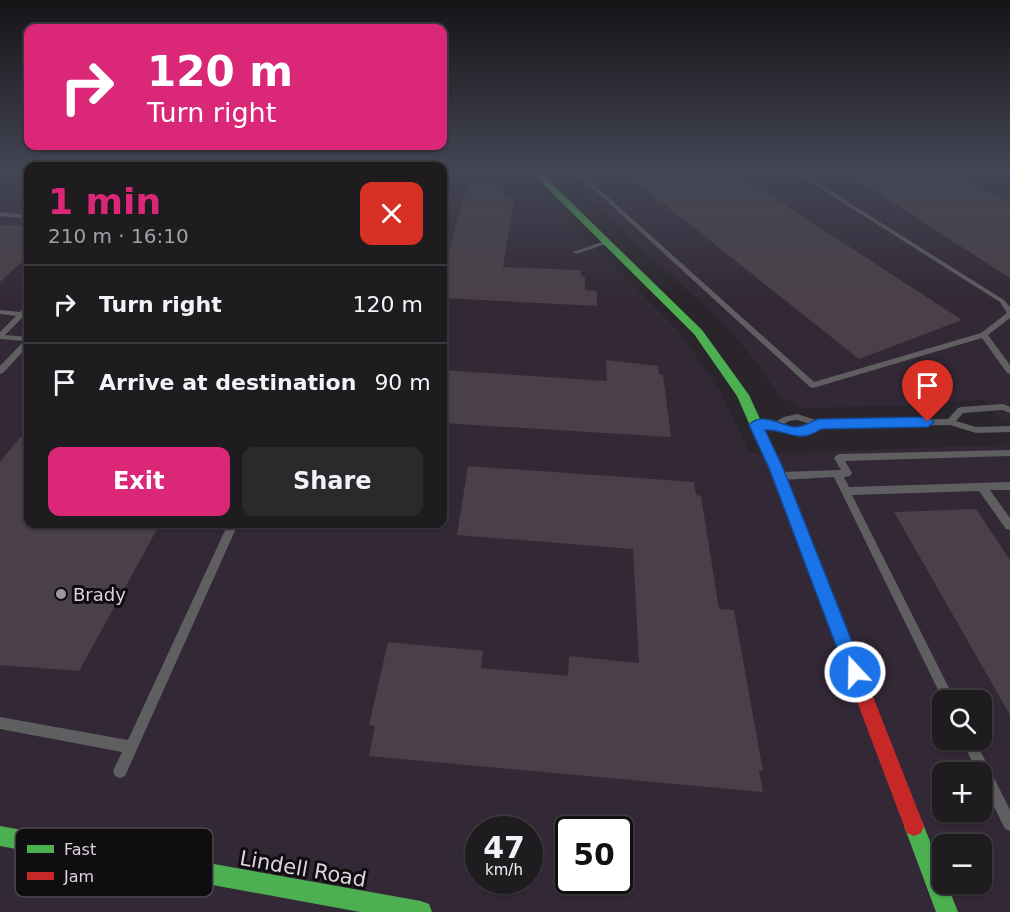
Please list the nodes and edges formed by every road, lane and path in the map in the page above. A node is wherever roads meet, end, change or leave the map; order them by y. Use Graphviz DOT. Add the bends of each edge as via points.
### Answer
graph roads {
  1 [pos="580,216"];
  2 [pos="625,216"];
  3 [pos="865,216"];
  4 [pos="607,242"];
  5 [pos="576,252"];
  6 [pos="1010,299"];
  7 [pos="1002,302"];
  8 [pos="24,311"];
  9 [pos="0,312"];
  10 [pos="24,313"];
  11 [pos="1010,313"];
  12 [pos="984,335"];
  13 [pos="0,337"];
  14 [pos="24,340"];
  15 [pos="24,344"];
  16 [pos="0,371"];
  17 [pos="1010,371"];
  18 [pos="1010,410"];
  19 [pos="950,422"];
  20 [pos="818,424"];
  21 [pos="756,425"];
  22 [pos="777,425"];
  23 [pos="1010,429"];
  24 [pos="1010,453"];
  25 [pos="837,473"];
  26 [pos="779,476"];
  27 [pos="1010,486"];
  28 [pos="982,487"];
  29 [pos="846,491"];
  30 [pos="1010,526"];
  31 [pos="231,528"];
  32 [pos="944,690"];
  33 [pos="0,723"];
  34 [pos="131,747"];
  35 [pos="973,750"];
  36 [pos="120,771"];
  37 [pos="1010,824"];
  38 [pos="0,836"];
  39 [pos="15,839"];
  40 [pos="213,874"];
  41 [pos="421,912"];
  42 [pos="948,912"];
  1 -- 4 [label="main road"];
  2 -- 12 [label="lane" via="813,385"];
  3 -- 7 [label="lane"];
  4 -- 5 [label="lane"];
  4 -- 21 [label="main road" via="698,332 743,395"];
  6 -- 7 [label="lane"];
  7 -- 11 [label="lane"];
  8 -- 9 [label="lane"];
  10 -- 13 [label="lane"];
  11 -- 12 [label="lane"];
  12 -- 17 [label="lane"];
  13 -- 14 [label="lane"];
  15 -- 16 [label="lane"];
  18 -- 19 [label="lane" via="961,410"];
  19 -- 20 [label="lane"];
  19 -- 23 [label="lane" via="976,430"];
  20 -- 22 [label="lane" via="801,417 786,418"];
  20 -- 22 [label="lane" via="808,431 791,432"];
  21 -- 22 [label="lane"];
  21 -- 26 [label="main road"];
  24 -- 25 [label="lane" via="839,458 847,473"];
  25 -- 26 [label="lane"];
  25 -- 29 [label="lane"];
  26 -- 42 [label="main road"];
  27 -- 28 [label="lane"];
  28 -- 29 [label="lane"];
  28 -- 30 [label="lane"];
  29 -- 32 [label="lane"];
  31 -- 34 [label="lane"];
  33 -- 34 [label="lane"];
  34 -- 36 [label="lane"];
  35 -- 37 [label="lane"];
  38 -- 39 [label="main road, Lindell Road"];
  40 -- 41 [label="main road, Lindell Road"];
}
